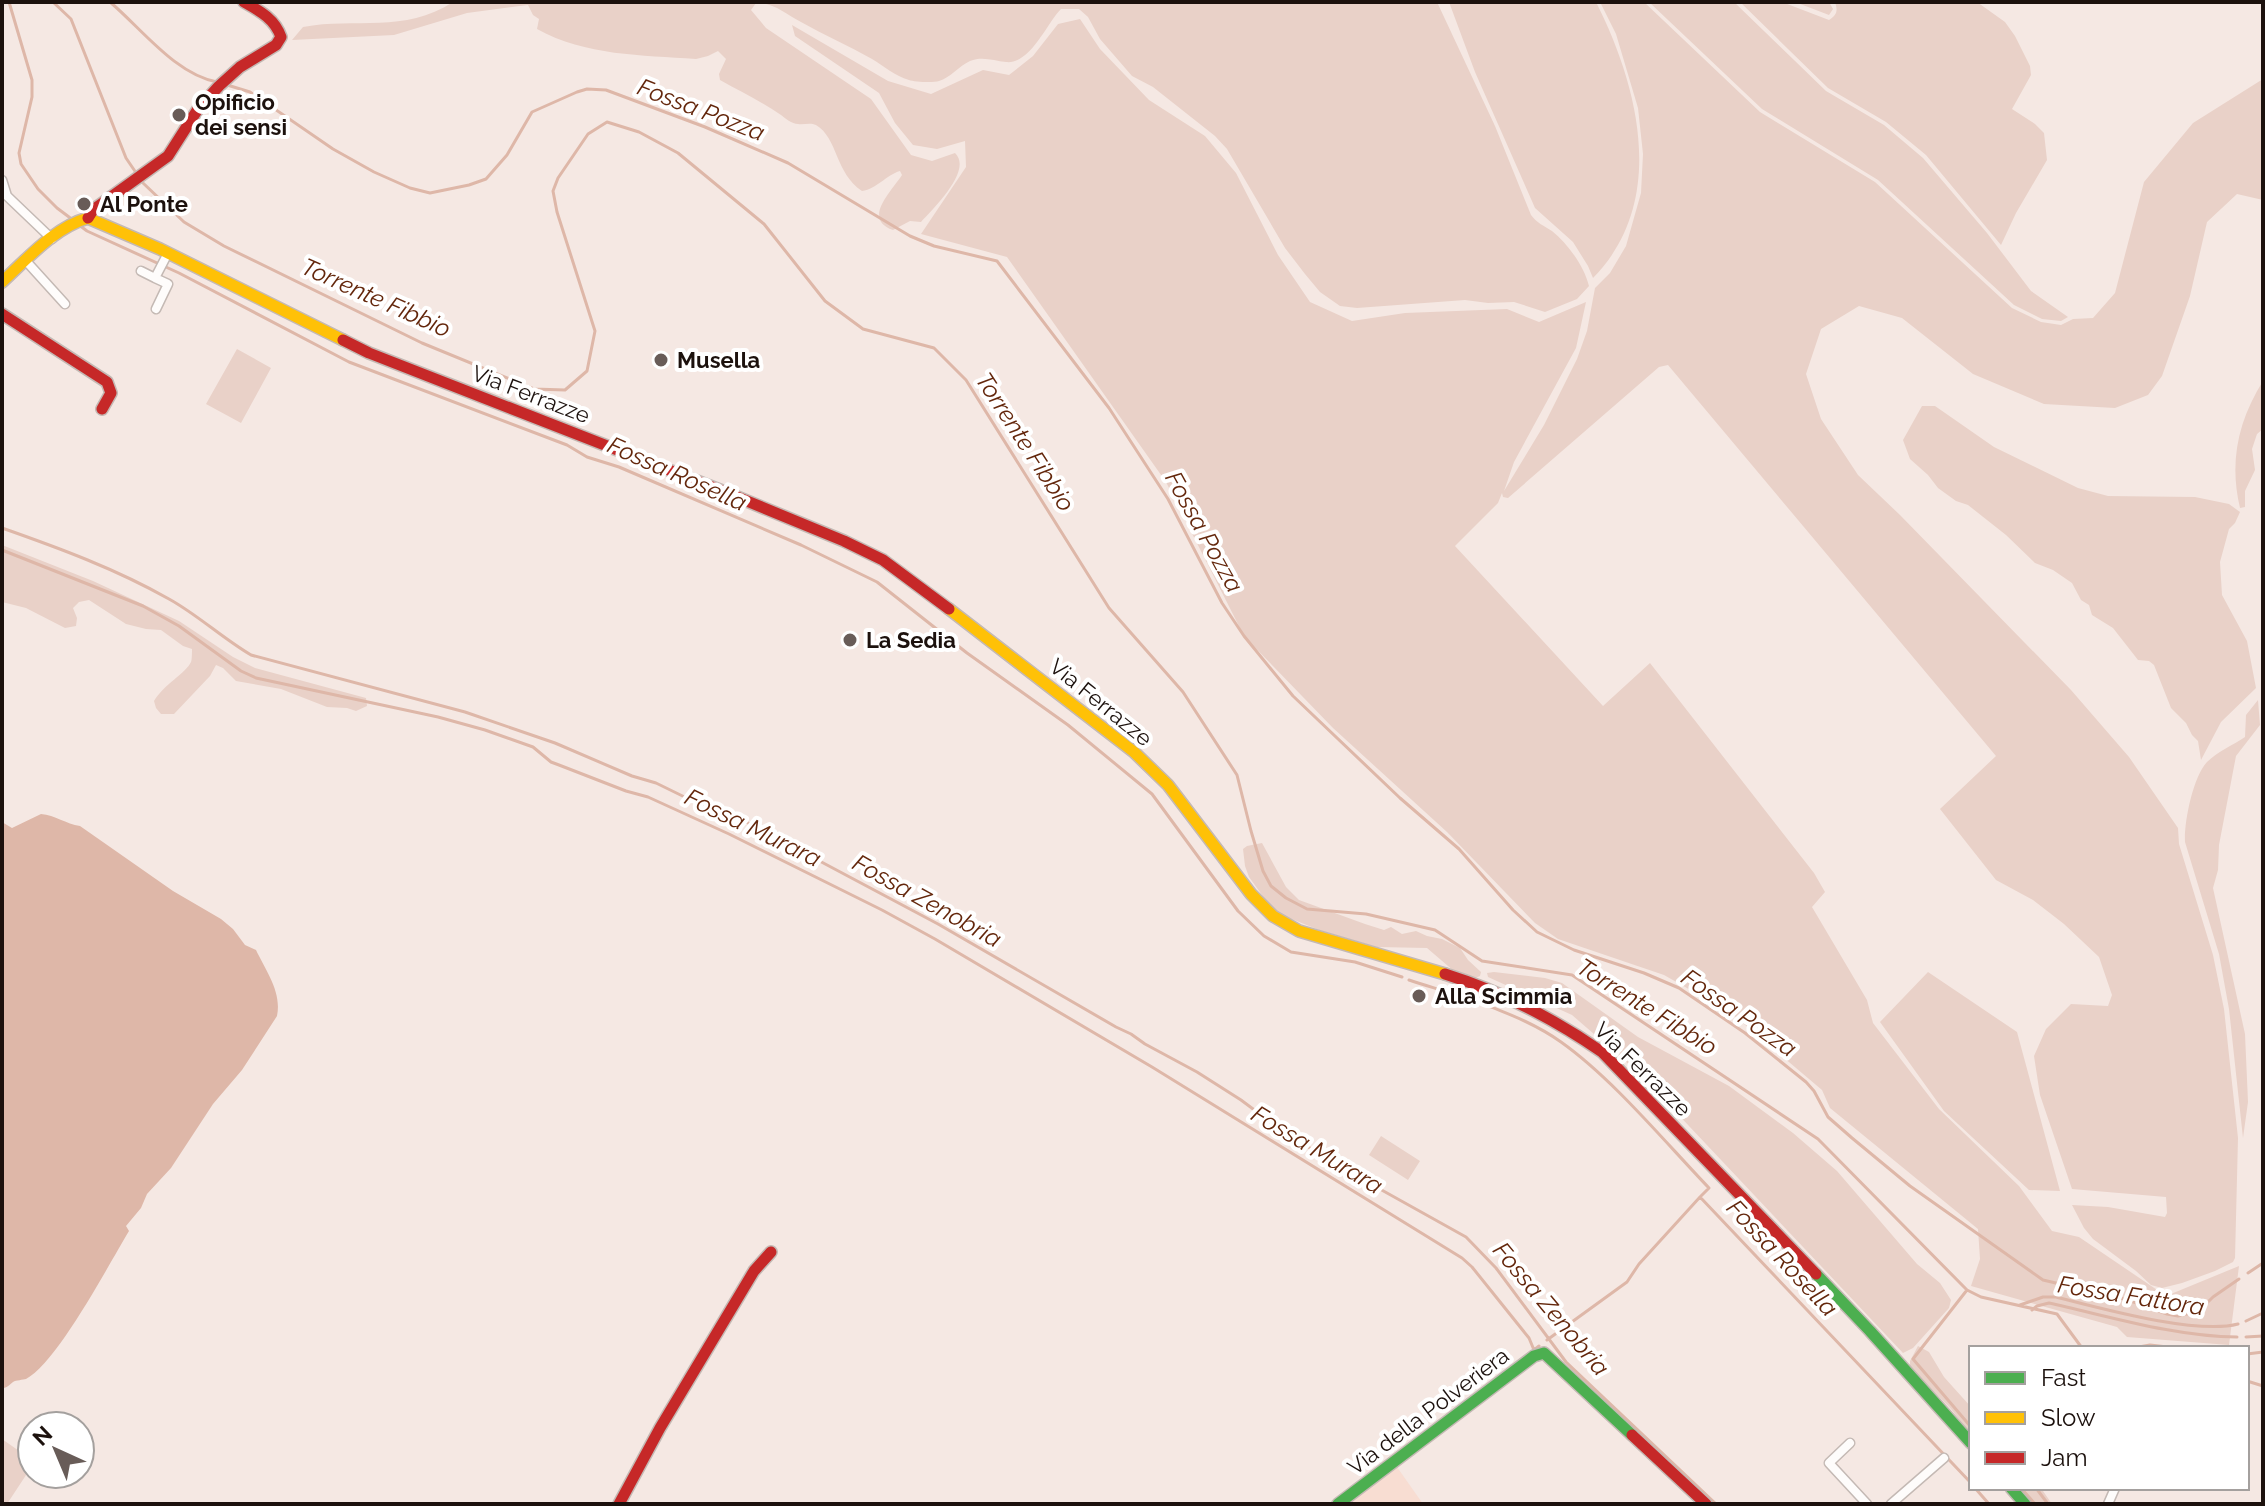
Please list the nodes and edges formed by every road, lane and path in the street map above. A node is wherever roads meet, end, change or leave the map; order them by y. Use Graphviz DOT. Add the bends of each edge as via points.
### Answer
graph roads {
  1 [pos="244,2"];
  2 [pos="2,180"];
  3 [pos="85,218"];
  4 [pos="52,239"];
  5 [pos="166,257"];
  6 [pos="26,261"];
  7 [pos="141,271"];
  8 [pos="157,274"];
  9 [pos="2,282"];
  10 [pos="65,304"];
  11 [pos="156,309"];
  12 [pos="2,314"];
  13 [pos="102,409"];
  14 [pos="771,1252"];
  15 [pos="1969,1441"];
  16 [pos="1850,1443"];
  17 [pos="1944,1458"];
  18 [pos="619,1504"];
  19 [pos="1338,1504"];
  20 [pos="1706,1504"];
  21 [pos="1867,1504"];
  22 [pos="1891,1504"];
  1 -- 3 [label="street" via="279,27 276,45 222,83 168,156"];
  2 -- 4 [label="street" via="7,196"];
  3 -- 4 [label="street"];
  3 -- 5 [label="street, Via Ferrazze"];
  4 -- 6 [label="street"];
  5 -- 8 [label="street"];
  5 -- 15 [label="street, Via Ferrazze" via="369,353 710,486 883,560 1151,768 1273,916 1299,931 1494,992 1565,1025 1602,1052"];
  6 -- 9 [label="street"];
  6 -- 10 [label="street"];
  7 -- 8 [label="street"];
  8 -- 11 [label="street" via="168,284"];
  12 -- 13 [label="street" via="107,382 111,393"];
  14 -- 18 [label="street" via="754,1271"];
  16 -- 21 [label="street" via="1829,1463"];
  17 -- 22 [label="street"];
  19 -- 20 [label="street, Via della Polveriera" via="1544,1353"];
}
